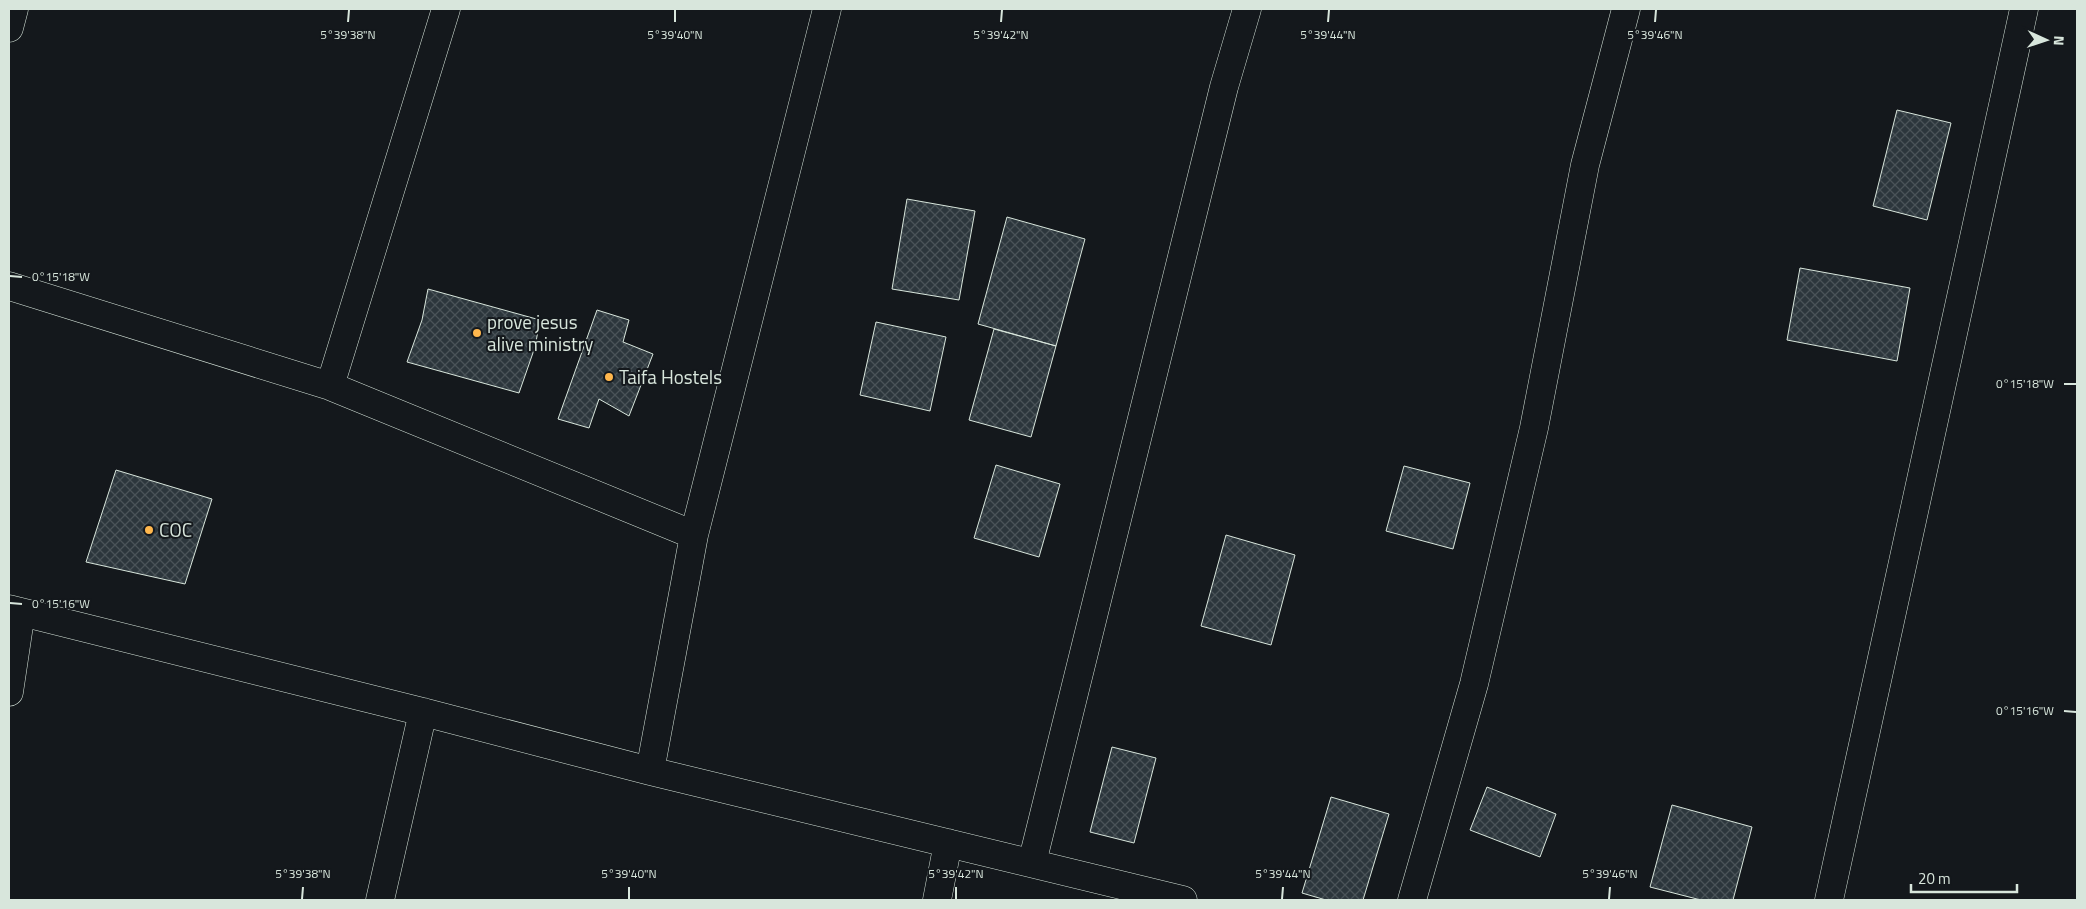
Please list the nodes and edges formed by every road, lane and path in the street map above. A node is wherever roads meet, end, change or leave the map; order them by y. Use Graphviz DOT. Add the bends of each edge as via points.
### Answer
graph roads {
  1 [pos="14,9"];
  2 [pos="446,9"];
  3 [pos="827,9"];
  4 [pos="1247,9"];
  5 [pos="1626,9"];
  6 [pos="2024,9"];
  7 [pos="9,28"];
  8 [pos="9,286"];
  9 [pos="330,386"];
  10 [pos="694,535"];
  11 [pos="15,611"];
  12 [pos="9,692"];
  13 [pos="423,712"];
  14 [pos="650,771"];
  15 [pos="948,843"];
  16 [pos="1032,863"];
  17 [pos="380,900"];
  18 [pos="937,900"];
  19 [pos="1182,900"];
  20 [pos="1412,900"];
  21 [pos="1829,900"];
  1 -- 7 [label="street"];
  2 -- 9 [label="street"];
  3 -- 10 [label="street"];
  4 -- 16 [label="street" via="1224,87"];
  5 -- 20 [label="street" via="1585,165 1534,428 1474,684"];
  6 -- 21 [label="street"];
  8 -- 9 [label="street"];
  9 -- 10 [label="street"];
  10 -- 14 [label="street"];
  11 -- 12 [label="street"];
  11 -- 13 [label="street"];
  13 -- 14 [label="street"];
  13 -- 17 [label="street"];
  14 -- 15 [label="street"];
  15 -- 16 [label="street"];
  15 -- 18 [label="street"];
  16 -- 19 [label="street"];
}
